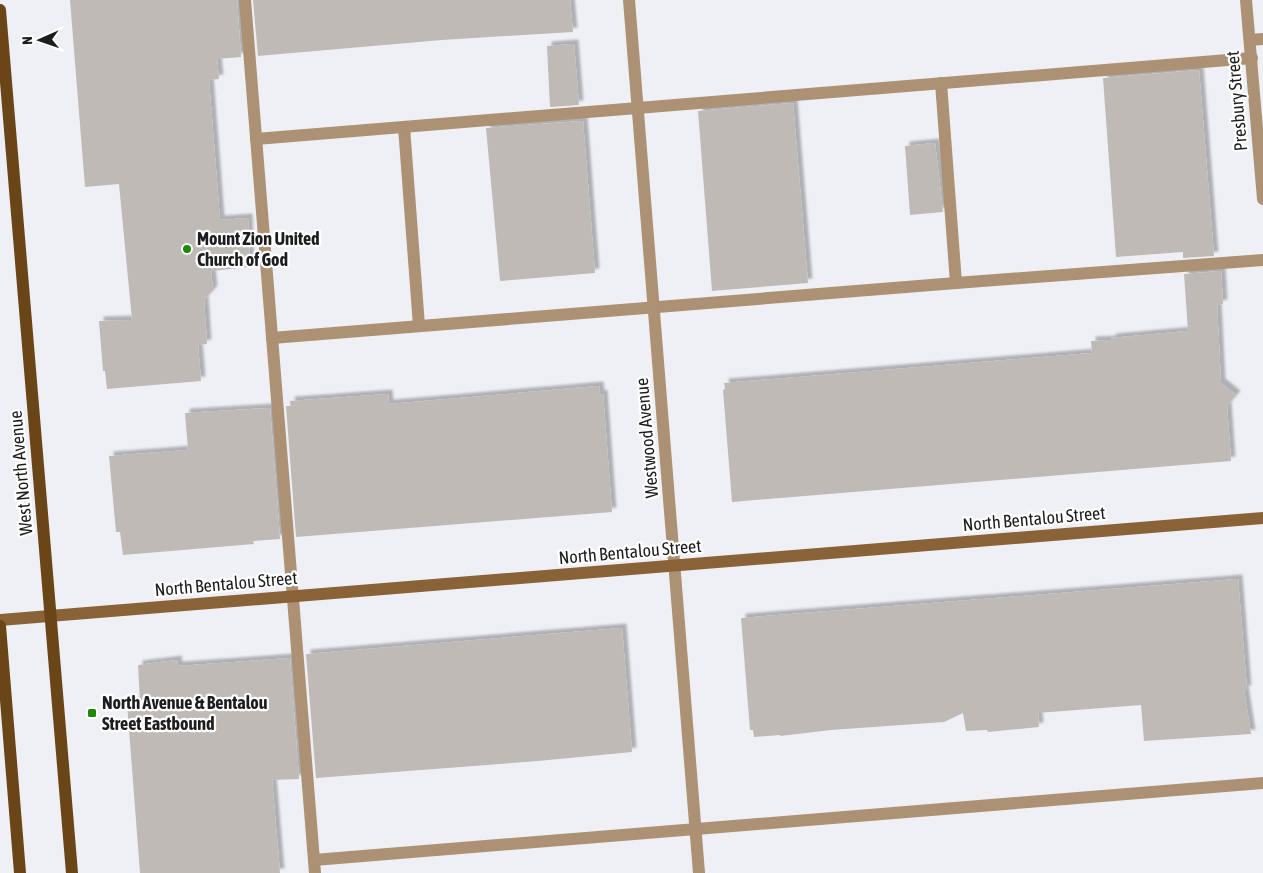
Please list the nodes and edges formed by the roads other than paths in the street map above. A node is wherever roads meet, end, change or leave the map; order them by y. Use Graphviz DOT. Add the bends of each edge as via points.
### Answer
graph roads {
  1 [pos="245,0"];
  2 [pos="629,0"];
  3 [pos="1246,0"];
  4 [pos="0,10"];
  5 [pos="1263,39"];
  6 [pos="1250,40"];
  7 [pos="1252,58"];
  8 [pos="941,83"];
  9 [pos="638,108"];
  10 [pos="404,127"];
  11 [pos="256,139"];
  12 [pos="1263,199"];
  13 [pos="1263,260"];
  14 [pos="956,283"];
  15 [pos="654,307"];
  16 [pos="419,326"];
  17 [pos="272,338"];
  18 [pos="1263,518"];
  19 [pos="674,565"];
  20 [pos="292,597"];
  21 [pos="51,616"];
  22 [pos="0,620"];
  23 [pos="0,626"];
  24 [pos="1263,783"];
  25 [pos="696,829"];
  26 [pos="315,867"];
  27 [pos="20,873"];
  28 [pos="72,873"];
  29 [pos="700,873"];
  1 -- 11 [label="street"];
  2 -- 9 [label="street, Westwood Avenue"];
  3 -- 6 [label="street, Presbury Street"];
  4 -- 21 [label="main road, West North Avenue"];
  5 -- 6 [label="street"];
  6 -- 7 [label="street, Presbury Street"];
  7 -- 8 [label="street"];
  7 -- 12 [label="street, Presbury Street"];
  8 -- 9 [label="street"];
  8 -- 14 [label="street"];
  9 -- 10 [label="street"];
  9 -- 15 [label="street, Westwood Avenue"];
  10 -- 11 [label="street"];
  10 -- 16 [label="street"];
  11 -- 17 [label="street"];
  13 -- 14 [label="street"];
  14 -- 15 [label="street"];
  15 -- 16 [label="street"];
  15 -- 19 [label="street, Westwood Avenue"];
  16 -- 17 [label="street"];
  17 -- 20 [label="street"];
  18 -- 19 [label="street, North Bentalou Street"];
  19 -- 20 [label="street, North Bentalou Street"];
  19 -- 25 [label="street, Westwood Avenue"];
  20 -- 21 [label="street, North Bentalou Street"];
  20 -- 26 [label="street"];
  21 -- 22 [label="street, North Bentalou Street"];
  21 -- 28 [label="main road, West North Avenue"];
  23 -- 27 [label="main road"];
  24 -- 25 [label="street"];
  25 -- 26 [label="street"];
  25 -- 29 [label="street, Westwood Avenue"];
}
